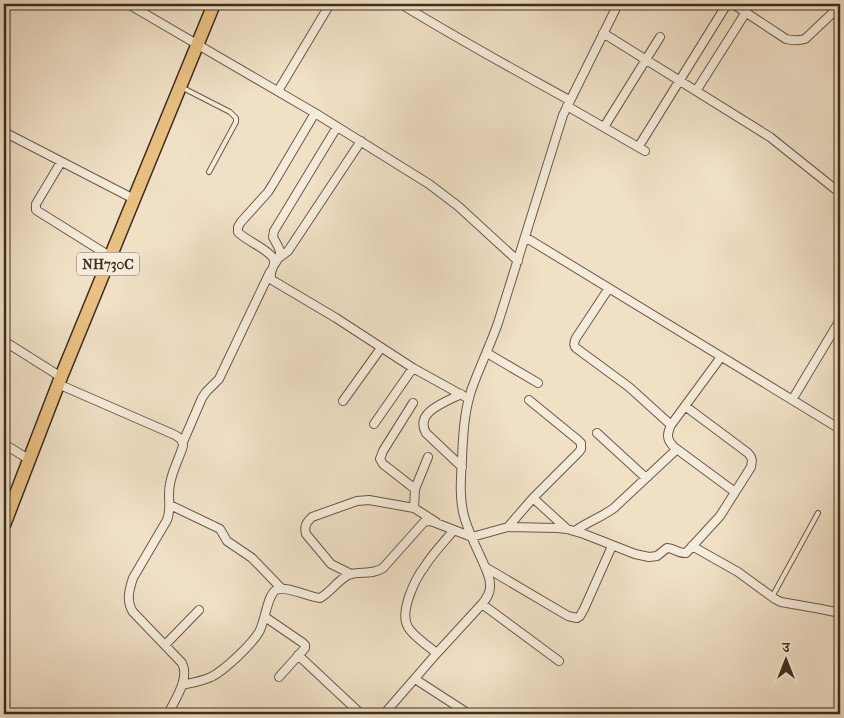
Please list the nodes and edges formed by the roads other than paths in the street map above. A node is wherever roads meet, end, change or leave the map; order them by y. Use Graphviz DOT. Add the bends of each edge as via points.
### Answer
graph roads {
  1 [pos="128,4"];
  2 [pos="214,4"];
  3 [pos="330,4"];
  4 [pos="401,4"];
  5 [pos="618,4"];
  6 [pos="727,4"];
  7 [pos="733,4"];
  8 [pos="840,6"];
  9 [pos="746,12"];
  10 [pos="603,34"];
  11 [pos="660,37"];
  12 [pos="197,44"];
  13 [pos="646,60"];
  14 [pos="680,81"];
  15 [pos="181,86"];
  16 [pos="278,91"];
  17 [pos="696,91"];
  18 [pos="568,103"];
  19 [pos="314,113"];
  20 [pos="337,127"];
  21 [pos="604,127"];
  22 [pos="4,132"];
  23 [pos="360,142"];
  24 [pos="61,162"];
  25 [pos="209,172"];
  26 [pos="840,190"];
  27 [pos="134,199"];
  28 [pos="525,237"];
  29 [pos="111,257"];
  30 [pos="280,257"];
  31 [pos="518,261"];
  32 [pos="272,268"];
  33 [pos="608,288"];
  34 [pos="840,320"];
  35 [pos="4,341"];
  36 [pos="381,348"];
  37 [pos="487,353"];
  38 [pos="721,357"];
  39 [pos="413,368"];
  40 [pos="60,380"];
  41 [pos="538,383"];
  42 [pos="460,394"];
  43 [pos="469,399"];
  44 [pos="529,400"];
  45 [pos="792,400"];
  46 [pos="343,401"];
  47 [pos="413,403"];
  48 [pos="684,406"];
  49 [pos="374,424"];
  50 [pos="672,425"];
  51 [pos="840,429"];
  52 [pos="597,433"];
  53 [pos="184,442"];
  54 [pos="4,444"];
  55 [pos="678,450"];
  56 [pos="428,457"];
  57 [pos="30,460"];
  58 [pos="462,467"];
  59 [pos="646,478"];
  60 [pos="414,489"];
  61 [pos="735,492"];
  62 [pos="534,498"];
  63 [pos="8,505"];
  64 [pos="170,505"];
  65 [pos="414,508"];
  66 [pos="818,513"];
  67 [pos="436,523"];
  68 [pos="4,525"];
  69 [pos="508,527"];
  70 [pos="454,530"];
  71 [pos="571,530"];
  72 [pos="472,537"];
  73 [pos="612,546"];
  74 [pos="692,546"];
  75 [pos="485,567"];
  76 [pos="351,574"];
  77 [pos="282,589"];
  78 [pos="772,597"];
  79 [pos="482,604"];
  80 [pos="199,610"];
  81 [pos="840,613"];
  82 [pos="265,617"];
  83 [pos="166,646"];
  84 [pos="437,653"];
  85 [pos="298,655"];
  86 [pos="559,660"];
  87 [pos="278,677"];
  88 [pos="415,678"];
  89 [pos="182,685"];
  90 [pos="168,714"];
  91 [pos="361,714"];
  92 [pos="384,714"];
  93 [pos="469,714"];
  1 -- 12 [label="street"];
  2 -- 12 [label="highway, NH730C"];
  3 -- 16 [label="street"];
  4 -- 18 [label="street"];
  5 -- 10 [label="street"];
  6 -- 14 [label="street"];
  7 -- 9 [label="street"];
  8 -- 9 [label="street" via="799,41 786,38"];
  9 -- 17 [label="street"];
  10 -- 13 [label="street"];
  10 -- 18 [label="street"];
  11 -- 13 [label="street"];
  12 -- 15 [label="highway, NH730C"];
  12 -- 16 [label="street"];
  13 -- 14 [label="street"];
  13 -- 21 [label="street"];
  14 -- 17 [label="street"];
  14 -- 21 [label="street" via="642,148"];
  15 -- 25 [label="lane" via="236,118"];
  15 -- 27 [label="highway, NH730C"];
  16 -- 19 [label="street"];
  17 -- 26 [label="street" via="770,137"];
  18 -- 21 [label="street"];
  18 -- 28 [label="street"];
  19 -- 20 [label="street"];
  19 -- 32 [label="street" via="274,184 238,227 242,236 273,257"];
  20 -- 23 [label="street"];
  20 -- 30 [label="street" via="273,234"];
  22 -- 24 [label="street"];
  23 -- 30 [label="street" via="290,248"];
  23 -- 31 [label="street" via="444,194"];
  24 -- 27 [label="street"];
  24 -- 29 [label="street" via="36,204 36,210"];
  27 -- 29 [label="highway, NH730C"];
  28 -- 31 [label="street"];
  28 -- 33 [label="street"];
  29 -- 40 [label="highway, NH730C"];
  30 -- 32 [label="street"];
  31 -- 37 [label="street"];
  32 -- 36 [label="street" via="272,280"];
  32 -- 53 [label="street" via="219,379 202,398"];
  33 -- 38 [label="street"];
  33 -- 50 [label="street" via="574,346 629,387"];
  34 -- 45 [label="street"];
  35 -- 40 [label="street"];
  36 -- 39 [label="street"];
  36 -- 46 [label="street"];
  37 -- 41 [label="street"];
  37 -- 43 [label="street"];
  38 -- 45 [label="street"];
  38 -- 48 [label="street"];
  39 -- 42 [label="street"];
  39 -- 49 [label="street"];
  40 -- 53 [label="street"];
  40 -- 57 [label="highway, NH730C"];
  42 -- 43 [label="street"];
  42 -- 58 [label="street" via="430,410 423,428"];
  43 -- 58 [label="street"];
  44 -- 62 [label="street" via="582,446"];
  45 -- 51 [label="street"];
  47 -- 60 [label="street" via="380,459"];
  48 -- 50 [label="street"];
  48 -- 61 [label="street" via="752,457 751,466"];
  50 -- 55 [label="street" via="667,438"];
  52 -- 59 [label="street"];
  53 -- 64 [label="street" via="170,484"];
  54 -- 57 [label="street"];
  55 -- 59 [label="street"];
  55 -- 61 [label="street"];
  56 -- 60 [label="street"];
  57 -- 63 [label="highway, NH730C"];
  58 -- 72 [label="street" via="462,503"];
  59 -- 71 [label="street" via="609,511"];
  60 -- 65 [label="street"];
  61 -- 74 [label="street" via="720,516"];
  62 -- 69 [label="street"];
  62 -- 71 [label="street"];
  63 -- 68 [label="highway, NH730C"];
  64 -- 77 [label="street" via="220,529 227,541 252,558"];
  64 -- 83 [label="street" via="167,520 133,578 128,601 133,612"];
  65 -- 67 [label="street"];
  65 -- 76 [label="street" via="357,501 319,514 307,522 306,534 327,559"];
  66 -- 78 [label="lane"];
  67 -- 70 [label="street"];
  67 -- 76 [label="street" via="424,522 376,572"];
  69 -- 71 [label="street"];
  69 -- 72 [label="street"];
  70 -- 72 [label="street"];
  70 -- 84 [label="street" via="420,573 405,614 411,632"];
  71 -- 73 [label="street"];
  72 -- 75 [label="street"];
  73 -- 74 [label="street" via="649,557 658,556 667,548 686,553"];
  73 -- 75 [label="street" via="577,618 568,616"];
  74 -- 78 [label="street" via="738,572"];
  75 -- 79 [label="street" via="490,586"];
  76 -- 77 [label="street" via="320,598"];
  77 -- 82 [label="street" via="273,592"];
  78 -- 81 [label="street" via="781,602"];
  79 -- 84 [label="street"];
  79 -- 86 [label="street"];
  80 -- 83 [label="street"];
  82 -- 85 [label="street" via="303,643 305,648"];
  82 -- 89 [label="street" via="259,633 247,647 212,677"];
  83 -- 89 [label="street" via="185,668"];
  84 -- 88 [label="street"];
  85 -- 87 [label="street"];
  85 -- 91 [label="street"];
  88 -- 92 [label="street"];
  88 -- 93 [label="street"];
  89 -- 90 [label="street"];
}
